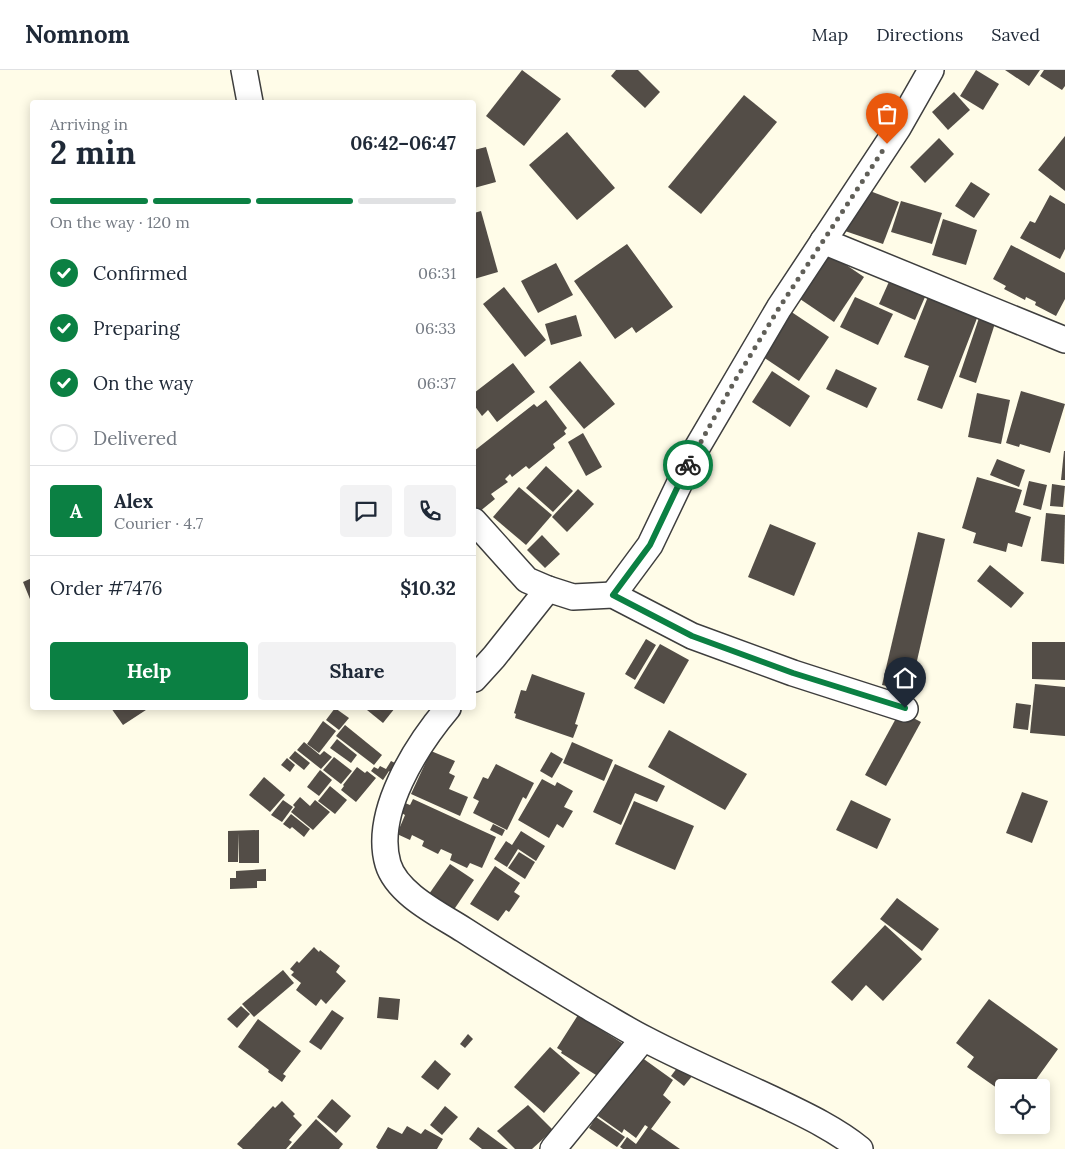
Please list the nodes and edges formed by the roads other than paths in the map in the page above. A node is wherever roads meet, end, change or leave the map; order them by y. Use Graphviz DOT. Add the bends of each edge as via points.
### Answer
graph roads {
  1 [pos="244,70"];
  2 [pos="932,70"];
  3 [pos="250,100"];
  4 [pos="823,240"];
  5 [pos="1065,340"];
  6 [pos="476,523"];
  7 [pos="548,589"];
  8 [pos="613,595"];
  9 [pos="476,677"];
  10 [pos="905,708"];
  11 [pos="447,710"];
  12 [pos="643,1039"];
  13 [pos="553,1149"];
  14 [pos="860,1149"];
  1 -- 3 [label="street"];
  2 -- 4 [label="street" via="898,128"];
  4 -- 5 [label="street"];
  4 -- 8 [label="street" via="700,443 650,545"];
  6 -- 7 [label="street" via="527,580"];
  7 -- 8 [label="street" via="573,597"];
  7 -- 9 [label="street"];
  8 -- 10 [label="street" via="692,636 793,673"];
  11 -- 12 [label="street" via="413,756 398,787 386,822 384,842 388,866 399,884 418,900 530,973"];
  12 -- 13 [label="street"];
  12 -- 14 [label="street" via="798,1111"];
}
